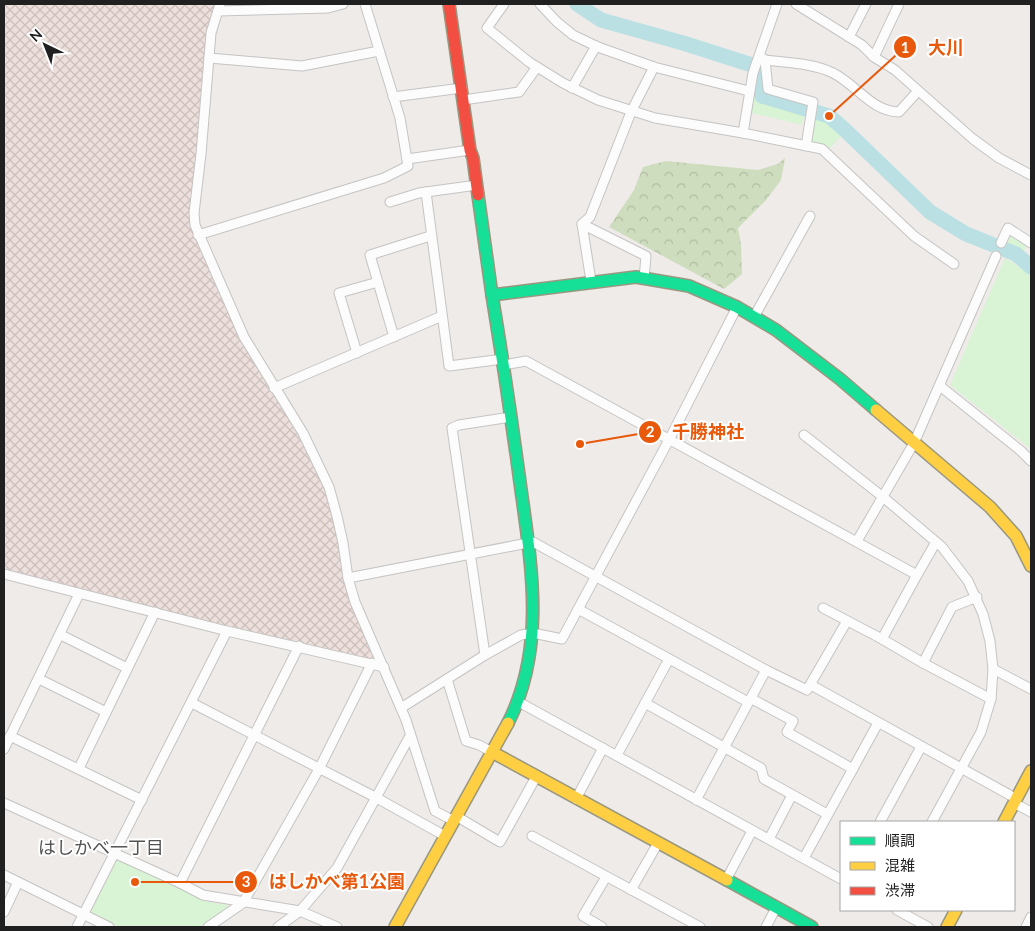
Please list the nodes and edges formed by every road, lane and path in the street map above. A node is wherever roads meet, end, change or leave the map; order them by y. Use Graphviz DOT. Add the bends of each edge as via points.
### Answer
graph roads {
  1 [pos="343,4"];
  2 [pos="365,4"];
  3 [pos="449,4"];
  4 [pos="504,4"];
  5 [pos="540,4"];
  6 [pos="777,4"];
  7 [pos="797,4"];
  8 [pos="866,4"];
  9 [pos="899,4"];
  10 [pos="219,7"];
  11 [pos="849,37"];
  12 [pos="596,46"];
  13 [pos="379,51"];
  14 [pos="874,56"];
  15 [pos="209,58"];
  16 [pos="762,58"];
  17 [pos="537,67"];
  18 [pos="654,67"];
  19 [pos="462,88"];
  20 [pos="572,88"];
  21 [pos="749,91"];
  22 [pos="918,91"];
  23 [pos="393,97"];
  24 [pos="463,100"];
  25 [pos="631,112"];
  26 [pos="743,133"];
  27 [pos="806,146"];
  28 [pos="470,150"];
  29 [pos="407,159"];
  30 [pos="1031,175"];
  31 [pos="477,185"];
  32 [pos="426,192"];
  33 [pos="390,202"];
  34 [pos="810,216"];
  35 [pos="582,224"];
  36 [pos="198,234"];
  37 [pos="430,236"];
  38 [pos="1031,242"];
  39 [pos="1002,243"];
  40 [pos="996,256"];
  41 [pos="954,264"];
  42 [pos="644,279"];
  43 [pos="592,281"];
  44 [pos="378,282"];
  45 [pos="492,295"];
  46 [pos="737,307"];
  47 [pos="442,316"];
  48 [pos="754,317"];
  49 [pos="394,337"];
  50 [pos="357,353"];
  51 [pos="503,362"];
  52 [pos="940,386"];
  53 [pos="274,388"];
  54 [pos="511,417"];
  55 [pos="804,435"];
  56 [pos="670,438"];
  57 [pos="914,443"];
  58 [pos="1031,461"];
  59 [pos="883,497"];
  60 [pos="856,541"];
  61 [pos="936,542"];
  62 [pos="528,543"];
  63 [pos="470,554"];
  64 [pos="1031,566"];
  65 [pos="4,575"];
  66 [pos="917,575"];
  67 [pos="596,576"];
  68 [pos="348,578"];
  69 [pos="80,594"];
  70 [pos="977,598"];
  71 [pos="823,608"];
  72 [pos="578,609"];
  73 [pos="155,612"];
  74 [pos="847,621"];
  75 [pos="227,631"];
  76 [pos="533,633"];
  77 [pos="60,635"];
  78 [pos="882,639"];
  79 [pos="299,646"];
  80 [pos="485,655"];
  81 [pos="669,659"];
  82 [pos="372,663"];
  83 [pos="922,663"];
  84 [pos="384,666"];
  85 [pos="128,668"];
  86 [pos="994,669"];
  87 [pos="766,670"];
  88 [pos="38,679"];
  89 [pos="447,679"];
  90 [pos="811,685"];
  91 [pos="1031,689"];
  92 [pos="991,699"];
  93 [pos="750,700"];
  94 [pos="192,702"];
  95 [pos="518,702"];
  96 [pos="645,703"];
  97 [pos="401,708"];
  98 [pos="106,712"];
  99 [pos="878,723"];
  100 [pos="10,736"];
  101 [pos="254,736"];
  102 [pos="410,736"];
  103 [pos="724,747"];
  104 [pos="921,747"];
  105 [pos="603,748"];
  106 [pos="4,749"];
  107 [pos="492,752"];
  108 [pos="617,755"];
  109 [pos="79,768"];
  110 [pos="319,769"];
  111 [pos="852,769"];
  112 [pos="961,769"];
  113 [pos="1031,771"];
  114 [pos="536,777"];
  115 [pos="792,795"];
  116 [pos="375,797"];
  117 [pos="576,799"];
  118 [pos="142,800"];
  119 [pos="696,800"];
  120 [pos="1016,801"];
  121 [pos="4,803"];
  122 [pos="1031,812"];
  123 [pos="827,814"];
  124 [pos="455,819"];
  125 [pos="881,821"];
  126 [pos="933,821"];
  127 [pos="1005,821"];
  128 [pos="752,830"];
  129 [pos="445,836"];
  130 [pos="532,836"];
  131 [pos="769,839"];
  132 [pos="658,843"];
  133 [pos="114,854"];
  134 [pos="804,858"];
  135 [pos="4,875"];
  136 [pos="606,876"];
  137 [pos="840,877"];
  138 [pos="726,880"];
  139 [pos="18,882"];
  140 [pos="180,883"];
  141 [pos="631,890"];
  142 [pos="243,903"];
  143 [pos="776,908"];
  144 [pos="300,911"];
  145 [pos="899,911"];
  146 [pos="955,911"];
  147 [pos="4,912"];
  148 [pos="84,915"];
  149 [pos="1031,918"];
  150 [pos="77,927"];
  151 [pos="110,927"];
  152 [pos="208,927"];
  153 [pos="278,927"];
  154 [pos="337,927"];
  155 [pos="395,927"];
  156 [pos="602,927"];
  157 [pos="700,927"];
  158 [pos="766,927"];
  159 [pos="812,927"];
  160 [pos="928,927"];
  161 [pos="947,927"];
  162 [pos="1026,927"];
  1 -- 10 [label="street" via="328,8"];
  2 -- 13 [label="street"];
  3 -- 19 [label="street"];
  4 -- 17 [label="street" via="487,28"];
  5 -- 12 [label="street" via="573,35"];
  6 -- 16 [label="street"];
  7 -- 11 [label="street"];
  8 -- 11 [label="street"];
  9 -- 14 [label="street"];
  10 -- 15 [label="street" via="211,33"];
  11 -- 14 [label="street"];
  12 -- 18 [label="street"];
  12 -- 20 [label="street"];
  13 -- 15 [label="street" via="302,66"];
  13 -- 23 [label="street"];
  14 -- 22 [label="street"];
  15 -- 36 [label="street" via="194,213"];
  16 -- 21 [label="street" via="753,73"];
  16 -- 22 [label="street" via="820,68 835,74 880,108 891,112 899,112"];
  16 -- 27 [label="street" via="768,89 813,102"];
  17 -- 20 [label="street"];
  17 -- 24 [label="street" via="519,92"];
  18 -- 21 [label="street"];
  18 -- 25 [label="street"];
  19 -- 23 [label="street"];
  19 -- 24 [label="street"];
  20 -- 25 [label="street"];
  21 -- 26 [label="street"];
  22 -- 30 [label="street" via="973,139"];
  23 -- 29 [label="street"];
  24 -- 28 [label="street"];
  25 -- 26 [label="street"];
  25 -- 35 [label="street" via="590,217"];
  26 -- 27 [label="street"];
  27 -- 41 [label="street" via="822,149 914,236"];
  28 -- 29 [label="street"];
  28 -- 31 [label="street"];
  29 -- 36 [label="street" via="405,169 384,178"];
  31 -- 32 [label="street"];
  31 -- 45 [label="street"];
  32 -- 33 [label="street"];
  32 -- 37 [label="street"];
  34 -- 48 [label="street"];
  35 -- 42 [label="street" via="646,256"];
  35 -- 43 [label="street"];
  36 -- 53 [label="street" via="244,337"];
  37 -- 44 [label="street" via="370,255"];
  37 -- 47 [label="street"];
  38 -- 39 [label="street" via="1008,228"];
  40 -- 52 [label="street"];
  42 -- 43 [label="street"];
  42 -- 46 [label="street" via="690,286"];
  43 -- 45 [label="street"];
  44 -- 49 [label="street"];
  44 -- 50 [label="street" via="339,293"];
  45 -- 51 [label="street"];
  46 -- 48 [label="street"];
  46 -- 56 [label="street"];
  47 -- 49 [label="street"];
  47 -- 51 [label="street" via="449,366"];
  48 -- 57 [label="street" via="840,379"];
  49 -- 50 [label="street"];
  50 -- 53 [label="street"];
  51 -- 54 [label="street"];
  51 -- 56 [label="street" via="526,361"];
  52 -- 57 [label="street"];
  52 -- 58 [label="street"];
  53 -- 68 [label="street" via="303,433 328,487 343,543"];
  54 -- 62 [label="street"];
  54 -- 63 [label="street" via="459,424 452,428"];
  55 -- 59 [label="street"];
  56 -- 60 [label="street"];
  56 -- 67 [label="street"];
  57 -- 59 [label="street"];
  57 -- 64 [label="street" via="990,507 1016,536"];
  59 -- 60 [label="street"];
  59 -- 61 [label="street"];
  60 -- 66 [label="street"];
  61 -- 66 [label="street"];
  61 -- 70 [label="street" via="956,563"];
  62 -- 63 [label="street"];
  62 -- 67 [label="street" via="533,542"];
  62 -- 76 [label="street"];
  63 -- 68 [label="street"];
  63 -- 80 [label="street"];
  65 -- 69 [label="street"];
  66 -- 78 [label="street"];
  67 -- 72 [label="street"];
  67 -- 87 [label="street"];
  68 -- 84 [label="street" via="354,602"];
  69 -- 73 [label="street"];
  69 -- 77 [label="street"];
  70 -- 83 [label="street" via="952,607"];
  70 -- 86 [label="street" via="990,641"];
  71 -- 74 [label="street"];
  72 -- 76 [label="street" via="562,639"];
  72 -- 81 [label="street"];
  73 -- 75 [label="street"];
  73 -- 85 [label="street"];
  74 -- 78 [label="street"];
  74 -- 90 [label="street"];
  75 -- 79 [label="street"];
  75 -- 94 [label="street"];
  76 -- 80 [label="street" via="521,635"];
  76 -- 95 [label="street"];
  77 -- 85 [label="street"];
  77 -- 88 [label="street"];
  78 -- 83 [label="street"];
  79 -- 82 [label="street"];
  79 -- 101 [label="street"];
  80 -- 89 [label="street"];
  81 -- 93 [label="street"];
  81 -- 96 [label="street"];
  82 -- 84 [label="street"];
  82 -- 110 [label="street"];
  83 -- 92 [label="street"];
  84 -- 97 [label="street"];
  85 -- 98 [label="street"];
  86 -- 91 [label="street"];
  86 -- 92 [label="street"];
  87 -- 90 [label="street" via="807,690"];
  87 -- 93 [label="street"];
  88 -- 98 [label="street"];
  88 -- 100 [label="street"];
  89 -- 97 [label="street"];
  89 -- 107 [label="street" via="466,741"];
  90 -- 99 [label="street"];
  92 -- 112 [label="street" via="981,732"];
  93 -- 103 [label="street"];
  93 -- 111 [label="street" via="793,720 787,732"];
  94 -- 101 [label="street"];
  94 -- 118 [label="street"];
  95 -- 105 [label="street"];
  95 -- 107 [label="street"];
  96 -- 103 [label="street"];
  96 -- 108 [label="street"];
  97 -- 102 [label="street"];
  98 -- 109 [label="street"];
  99 -- 104 [label="street"];
  99 -- 111 [label="street"];
  100 -- 106 [label="street"];
  100 -- 109 [label="street"];
  101 -- 110 [label="street"];
  101 -- 140 [label="street"];
  102 -- 116 [label="street"];
  102 -- 124 [label="street" via="435,812"];
  103 -- 115 [label="street" via="761,768 764,779"];
  103 -- 119 [label="street"];
  104 -- 112 [label="street"];
  104 -- 125 [label="street"];
  105 -- 108 [label="street"];
  105 -- 117 [label="street"];
  107 -- 114 [label="street"];
  107 -- 124 [label="street"];
  108 -- 119 [label="street"];
  109 -- 118 [label="street"];
  110 -- 116 [label="street"];
  110 -- 142 [label="street"];
  111 -- 123 [label="street"];
  112 -- 120 [label="street"];
  112 -- 126 [label="street"];
  113 -- 120 [label="street"];
  114 -- 117 [label="street"];
  114 -- 124 [label="street" via="500,842"];
  115 -- 123 [label="street"];
  115 -- 131 [label="street"];
  116 -- 129 [label="street"];
  116 -- 144 [label="street" via="337,868"];
  117 -- 132 [label="street"];
  118 -- 133 [label="street"];
  119 -- 128 [label="street"];
  120 -- 122 [label="street"];
  120 -- 127 [label="street"];
  121 -- 133 [label="street"];
  123 -- 134 [label="street"];
  124 -- 129 [label="street"];
  128 -- 131 [label="street"];
  128 -- 138 [label="street"];
  129 -- 155 [label="street"];
  130 -- 136 [label="street"];
  131 -- 134 [label="street"];
  132 -- 138 [label="street"];
  132 -- 141 [label="street"];
  133 -- 140 [label="street"];
  133 -- 148 [label="street"];
  134 -- 137 [label="street"];
  135 -- 139 [label="street"];
  136 -- 141 [label="street"];
  136 -- 156 [label="street" via="582,916"];
  138 -- 143 [label="street"];
  139 -- 147 [label="street"];
  139 -- 148 [label="street"];
  140 -- 142 [label="street" via="204,895"];
  141 -- 157 [label="street"];
  142 -- 144 [label="street"];
  142 -- 152 [label="street"];
  143 -- 158 [label="street"];
  143 -- 159 [label="street"];
  144 -- 153 [label="street"];
  144 -- 154 [label="street"];
  145 -- 160 [label="street"];
  146 -- 161 [label="street"];
  148 -- 150 [label="street"];
  148 -- 151 [label="street"];
  149 -- 162 [label="street"];
}
